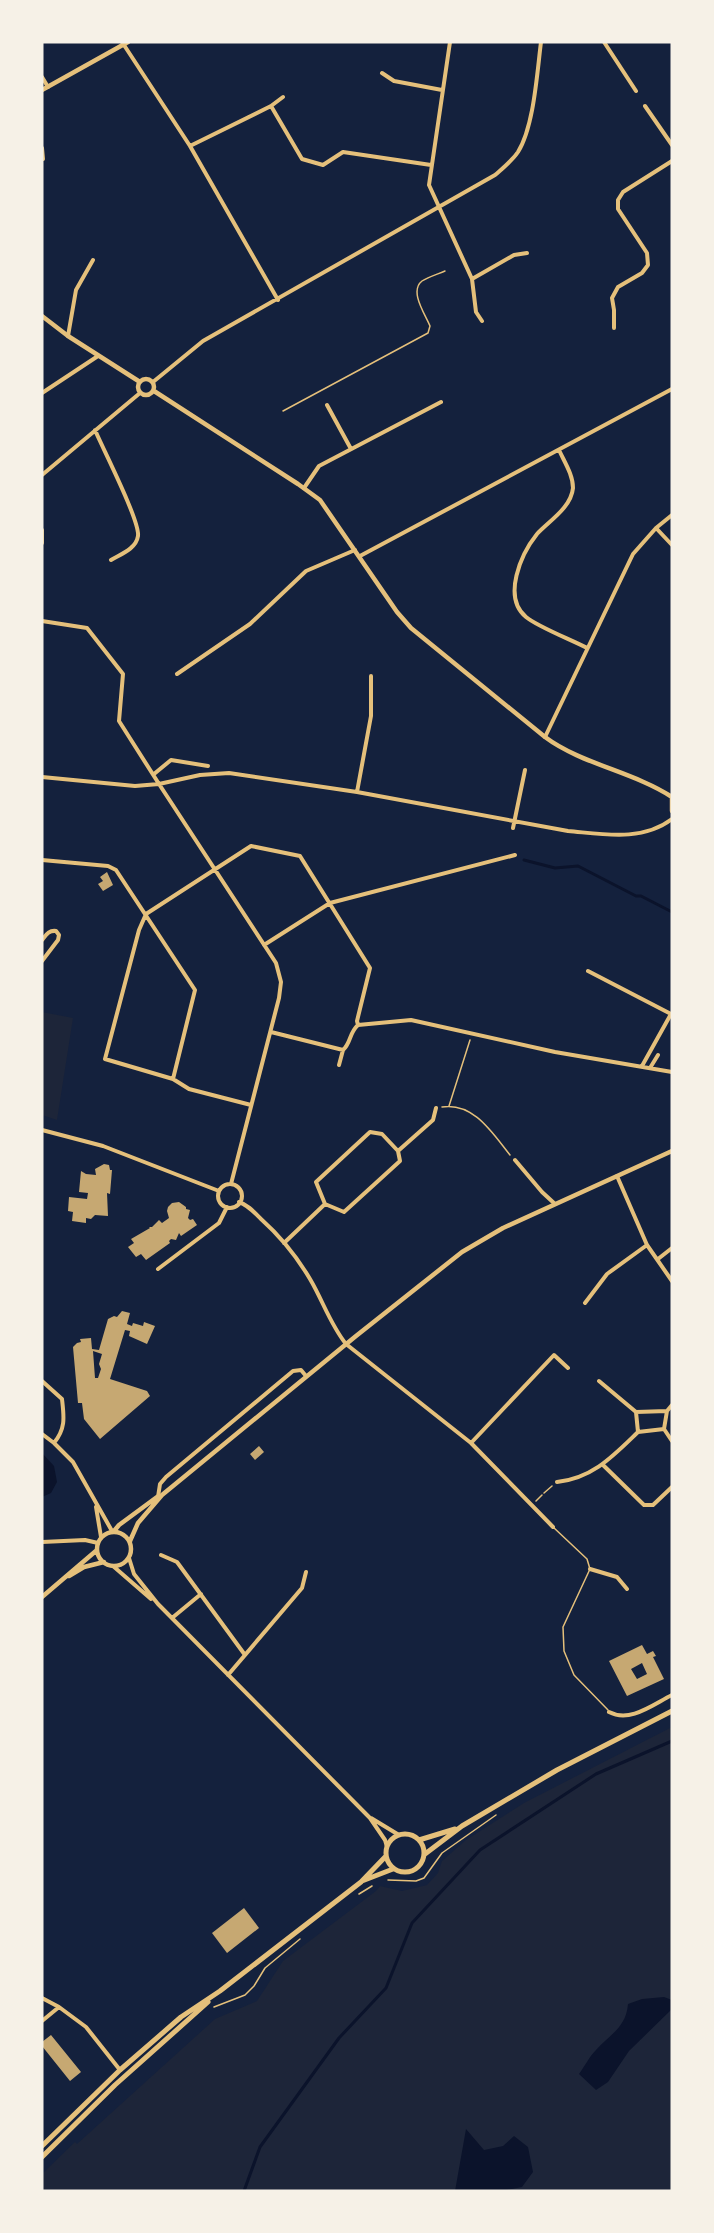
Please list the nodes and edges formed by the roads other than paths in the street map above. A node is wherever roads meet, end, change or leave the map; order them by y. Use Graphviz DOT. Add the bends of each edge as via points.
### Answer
graph roads {
  1 [pos="450,42"];
  2 [pos="541,42"];
  3 [pos="604,42"];
  4 [pos="125,43"];
  5 [pos="382,73"];
  6 [pos="42,76"];
  7 [pos="48,87"];
  8 [pos="42,90"];
  9 [pos="442,90"];
  10 [pos="636,92"];
  11 [pos="283,97"];
  12 [pos="271,106"];
  13 [pos="645,106"];
  14 [pos="672,145"];
  15 [pos="190,146"];
  16 [pos="42,148"];
  17 [pos="43,159"];
  18 [pos="672,161"];
  19 [pos="430,165"];
  20 [pos="438,207"];
  21 [pos="527,253"];
  22 [pos="93,260"];
  23 [pos="472,279"];
  24 [pos="278,300"];
  25 [pos="42,316"];
  26 [pos="482,321"];
  27 [pos="614,328"];
  28 [pos="68,336"];
  29 [pos="98,356"];
  30 [pos="140,382"];
  31 [pos="153,382"];
  32 [pos="672,389"];
  33 [pos="154,392"];
  34 [pos="42,393"];
  35 [pos="140,393"];
  36 [pos="441,402"];
  37 [pos="327,405"];
  38 [pos="95,430"];
  39 [pos="351,449"];
  40 [pos="559,450"];
  41 [pos="42,475"];
  42 [pos="304,488"];
  43 [pos="672,515"];
  44 [pos="656,528"];
  45 [pos="42,530"];
  46 [pos="42,543"];
  47 [pos="672,545"];
  48 [pos="355,550"];
  49 [pos="360,556"];
  50 [pos="111,560"];
  51 [pos="42,621"];
  52 [pos="587,648"];
  53 [pos="177,674"];
  54 [pos="371,676"];
  55 [pos="546,737"];
  56 [pos="208,766"];
  57 [pos="525,770"];
  58 [pos="153,774"];
  59 [pos="42,777"];
  60 [pos="159,784"];
  61 [pos="357,792"];
  62 [pos="672,798"];
  63 [pos="672,811"];
  64 [pos="672,819"];
  65 [pos="514,821"];
  66 [pos="513,828"];
  67 [pos="514,855"];
  68 [pos="42,860"];
  69 [pos="214,869"];
  70 [pos="330,903"];
  71 [pos="146,914"];
  72 [pos="42,940"];
  73 [pos="264,945"];
  74 [pos="42,961"];
  75 [pos="588,970"];
  76 [pos="358,1025"];
  77 [pos="271,1032"];
  78 [pos="343,1050"];
  79 [pos="658,1054"];
  80 [pos="339,1065"];
  81 [pos="642,1066"];
  82 [pos="650,1068"];
  83 [pos="672,1072"];
  84 [pos="173,1080"];
  85 [pos="251,1105"];
  86 [pos="436,1108"];
  87 [pos="42,1130"];
  88 [pos="398,1151"];
  89 [pos="672,1151"];
  90 [pos="515,1160"];
  91 [pos="616,1176"];
  92 [pos="231,1184"];
  93 [pos="219,1191"];
  94 [pos="239,1202"];
  95 [pos="325,1204"];
  96 [pos="555,1204"];
  97 [pos="227,1207"];
  98 [pos="284,1243"];
  99 [pos="647,1245"];
  100 [pos="672,1248"];
  101 [pos="658,1259"];
  102 [pos="158,1269"];
  103 [pos="672,1281"];
  104 [pos="585,1303"];
  105 [pos="346,1344"];
  106 [pos="568,1368"];
  107 [pos="306,1377"];
  108 [pos="42,1381"];
  109 [pos="598,1381"];
  110 [pos="672,1405"];
  111 [pos="667,1411"];
  112 [pos="636,1412"];
  113 [pos="664,1429"];
  114 [pos="638,1432"];
  115 [pos="42,1434"];
  116 [pos="672,1441"];
  117 [pos="54,1443"];
  118 [pos="471,1443"];
  119 [pos="603,1465"];
  120 [pos="557,1482"];
  121 [pos="672,1487"];
  122 [pos="160,1496"];
  123 [pos="96,1506"];
  124 [pos="553,1527"];
  125 [pos="113,1531"];
  126 [pos="99,1540"];
  127 [pos="130,1541"];
  128 [pos="42,1542"];
  129 [pos="97,1550"];
  130 [pos="161,1555"];
  131 [pos="129,1558"];
  132 [pos="104,1562"];
  133 [pos="113,1566"];
  134 [pos="590,1569"];
  135 [pos="306,1572"];
  136 [pos="59,1583"];
  137 [pos="627,1589"];
  138 [pos="201,1594"];
  139 [pos="42,1597"];
  140 [pos="158,1604"];
  141 [pos="172,1618"];
  142 [pos="245,1655"];
  143 [pos="228,1675"];
  144 [pos="672,1695"];
  145 [pos="672,1711"];
  146 [pos="609,1712"];
  147 [pos="370,1818"];
  148 [pos="462,1826"];
  149 [pos="399,1835"];
  150 [pos="420,1840"];
  151 [pos="387,1847"];
  152 [pos="425,1854"];
  153 [pos="386,1856"];
  154 [pos="393,1869"];
  155 [pos="361,1882"];
  156 [pos="220,1991"];
  157 [pos="42,1998"];
  158 [pos="59,2007"];
  159 [pos="42,2021"];
  160 [pos="120,2070"];
  161 [pos="42,2146"];
  162 [pos="42,2157"];
  1 -- 9 [label="street"];
  2 -- 20 [label="street" via="527,133 518,151 495,175"];
  3 -- 10 [label="street"];
  4 -- 7 [label="street"];
  4 -- 15 [label="street"];
  5 -- 9 [label="street" via="394,81"];
  6 -- 7 [label="street"];
  7 -- 8 [label="street"];
  9 -- 19 [label="street"];
  11 -- 12 [label="street"];
  12 -- 15 [label="street"];
  12 -- 19 [label="street" via="302,159 323,165 343,152"];
  13 -- 14 [label="street"];
  15 -- 24 [label="street"];
  16 -- 17 [label="street"];
  18 -- 27 [label="street" via="623,192 618,200 618,209 647,254 648,265 618,287 612,298"];
  19 -- 20 [label="street" via="429,185"];
  20 -- 23 [label="street"];
  20 -- 24 [label="street"];
  21 -- 23 [label="street" via="514,255"];
  22 -- 28 [label="street" via="76,290"];
  23 -- 26 [label="street" via="476,312"];
  24 -- 31 [label="street" via="203,341"];
  25 -- 28 [label="street"];
  28 -- 29 [label="street"];
  29 -- 30 [label="street"];
  29 -- 34 [label="street"];
  30 -- 31 [label="street"];
  30 -- 35 [label="street"];
  31 -- 33 [label="street"];
  32 -- 40 [label="street"];
  33 -- 35 [label="street"];
  33 -- 42 [label="street"];
  35 -- 38 [label="street"];
  36 -- 39 [label="street"];
  37 -- 39 [label="street"];
  38 -- 41 [label="street"];
  38 -- 50 [label="street" via="136,519 138,536 133,548"];
  39 -- 42 [label="street" via="319,466"];
  40 -- 49 [label="street"];
  40 -- 52 [label="street" via="572,477 573,491 566,505 531,544 514,590 517,607 527,618"];
  42 -- 48 [label="street" via="320,500"];
  43 -- 44 [label="street"];
  44 -- 47 [label="street"];
  44 -- 52 [label="street" via="633,554"];
  45 -- 46 [label="street"];
  48 -- 49 [label="street"];
  48 -- 53 [label="street" via="306,571 250,624"];
  49 -- 55 [label="street" via="411,628"];
  51 -- 58 [label="street" via="87,628 123,674 119,721"];
  52 -- 55 [label="street"];
  54 -- 61 [label="street" via="371,716"];
  55 -- 62 [label="street"];
  56 -- 58 [label="street" via="171,760"];
  57 -- 65 [label="street"];
  58 -- 60 [label="street"];
  59 -- 60 [label="street" via="135,786"];
  60 -- 61 [label="street" via="229,773"];
  60 -- 69 [label="street"];
  61 -- 65 [label="street"];
  62 -- 63 [label="street"];
  64 -- 65 [label="street" via="660,828 627,835 568,831"];
  65 -- 66 [label="street"];
  67 -- 70 [label="street"];
  68 -- 71 [label="street" via="116,870"];
  69 -- 70 [label="street" via="251,846 300,856"];
  69 -- 71 [label="street"];
  69 -- 73 [label="street"];
  70 -- 73 [label="street"];
  70 -- 76 [label="street" via="370,968"];
  71 -- 84 [label="street" via="195,990"];
  71 -- 84 [label="street" via="105,1059"];
  72 -- 74 [label="street" via="53,930 59,935"];
  73 -- 77 [label="street" via="276,963 281,982"];
  75 -- 81 [label="street" via="671,1014"];
  76 -- 78 [label="street"];
  76 -- 81 [label="street" via="411,1020 555,1052"];
  77 -- 78 [label="street"];
  77 -- 85 [label="street"];
  78 -- 80 [label="street"];
  79 -- 82 [label="street"];
  81 -- 82 [label="street"];
  82 -- 83 [label="street"];
  84 -- 85 [label="street" via="189,1089"];
  85 -- 92 [label="street"];
  86 -- 88 [label="street" via="433,1120"];
  87 -- 93 [label="street" via="103,1146"];
  88 -- 95 [label="street" via="400,1161 344,1212"];
  88 -- 95 [label="street" via="382,1134 370,1132 316,1182"];
  89 -- 91 [label="street"];
  90 -- 96 [label="street"];
  91 -- 96 [label="street"];
  91 -- 99 [label="street"];
  92 -- 93 [label="street"];
  92 -- 94 [label="street" via="241,1192"];
  93 -- 97 [label="street" via="219,1200"];
  94 -- 97 [label="street"];
  94 -- 98 [label="street"];
  95 -- 98 [label="street"];
  96 -- 105 [label="street" via="462,1252"];
  97 -- 102 [label="street" via="219,1223"];
  98 -- 105 [label="street" via="311,1280"];
  99 -- 101 [label="street"];
  99 -- 104 [label="street" via="607,1274"];
  100 -- 101 [label="street"];
  101 -- 103 [label="street"];
  105 -- 107 [label="street"];
  105 -- 118 [label="street"];
  106 -- 118 [label="street" via="554,1355"];
  107 -- 122 [label="street"];
  107 -- 122 [label="street" via="301,1370 293,1371 166,1477 160,1484"];
  108 -- 117 [label="street" via="62,1399 64,1423"];
  109 -- 112 [label="street"];
  110 -- 111 [label="street"];
  111 -- 112 [label="street"];
  111 -- 113 [label="street"];
  112 -- 114 [label="street"];
  113 -- 114 [label="street"];
  113 -- 116 [label="street"];
  114 -- 119 [label="street"];
  115 -- 117 [label="street"];
  117 -- 123 [label="street" via="73,1462"];
  118 -- 124 [label="street"];
  119 -- 120 [label="street"];
  119 -- 121 [label="street" via="645,1506 652,1505"];
  122 -- 125 [label="street"];
  122 -- 127 [label="street" via="136,1526"];
  123 -- 125 [label="street"];
  123 -- 126 [label="street"];
  124 -- 134 [label="lane" via="587,1558"];
  125 -- 126 [label="street"];
  125 -- 127 [label="street"];
  126 -- 128 [label="street"];
  126 -- 129 [label="street"];
  127 -- 131 [label="street"];
  129 -- 132 [label="street"];
  129 -- 136 [label="street"];
  130 -- 138 [label="street" via="177,1562"];
  131 -- 133 [label="street"];
  131 -- 140 [label="street" via="134,1574"];
  132 -- 133 [label="street"];
  132 -- 136 [label="street" via="84,1567"];
  133 -- 140 [label="street"];
  134 -- 137 [label="street" via="617,1577"];
  134 -- 146 [label="lane" via="563,1627 564,1652 574,1675"];
  135 -- 142 [label="street" via="302,1588"];
  136 -- 139 [label="street"];
  138 -- 141 [label="street"];
  138 -- 142 [label="street"];
  140 -- 141 [label="street"];
  141 -- 143 [label="street"];
  142 -- 143 [label="street"];
  143 -- 147 [label="street"];
  144 -- 146 [label="street" via="630,1716 619,1717"];
  145 -- 148 [label="main road" via="557,1770"];
  147 -- 149 [label="street"];
  147 -- 151 [label="street"];
  148 -- 150 [label="main road"];
  148 -- 152 [label="main road"];
  149 -- 150 [label="main road" via="410,1834"];
  149 -- 151 [label="main road"];
  150 -- 152 [label="main road"];
  151 -- 153 [label="main road"];
  152 -- 154 [label="main road" via="421,1865 413,1871"];
  153 -- 154 [label="main road"];
  153 -- 155 [label="main road"];
  154 -- 155 [label="main road"];
  155 -- 156 [label="main road"];
  156 -- 160 [label="main road" via="182,2017"];
  156 -- 162 [label="main road"];
  157 -- 158 [label="street"];
  158 -- 159 [label="street"];
  158 -- 160 [label="street" via="86,2027"];
  160 -- 161 [label="main road"];
}
